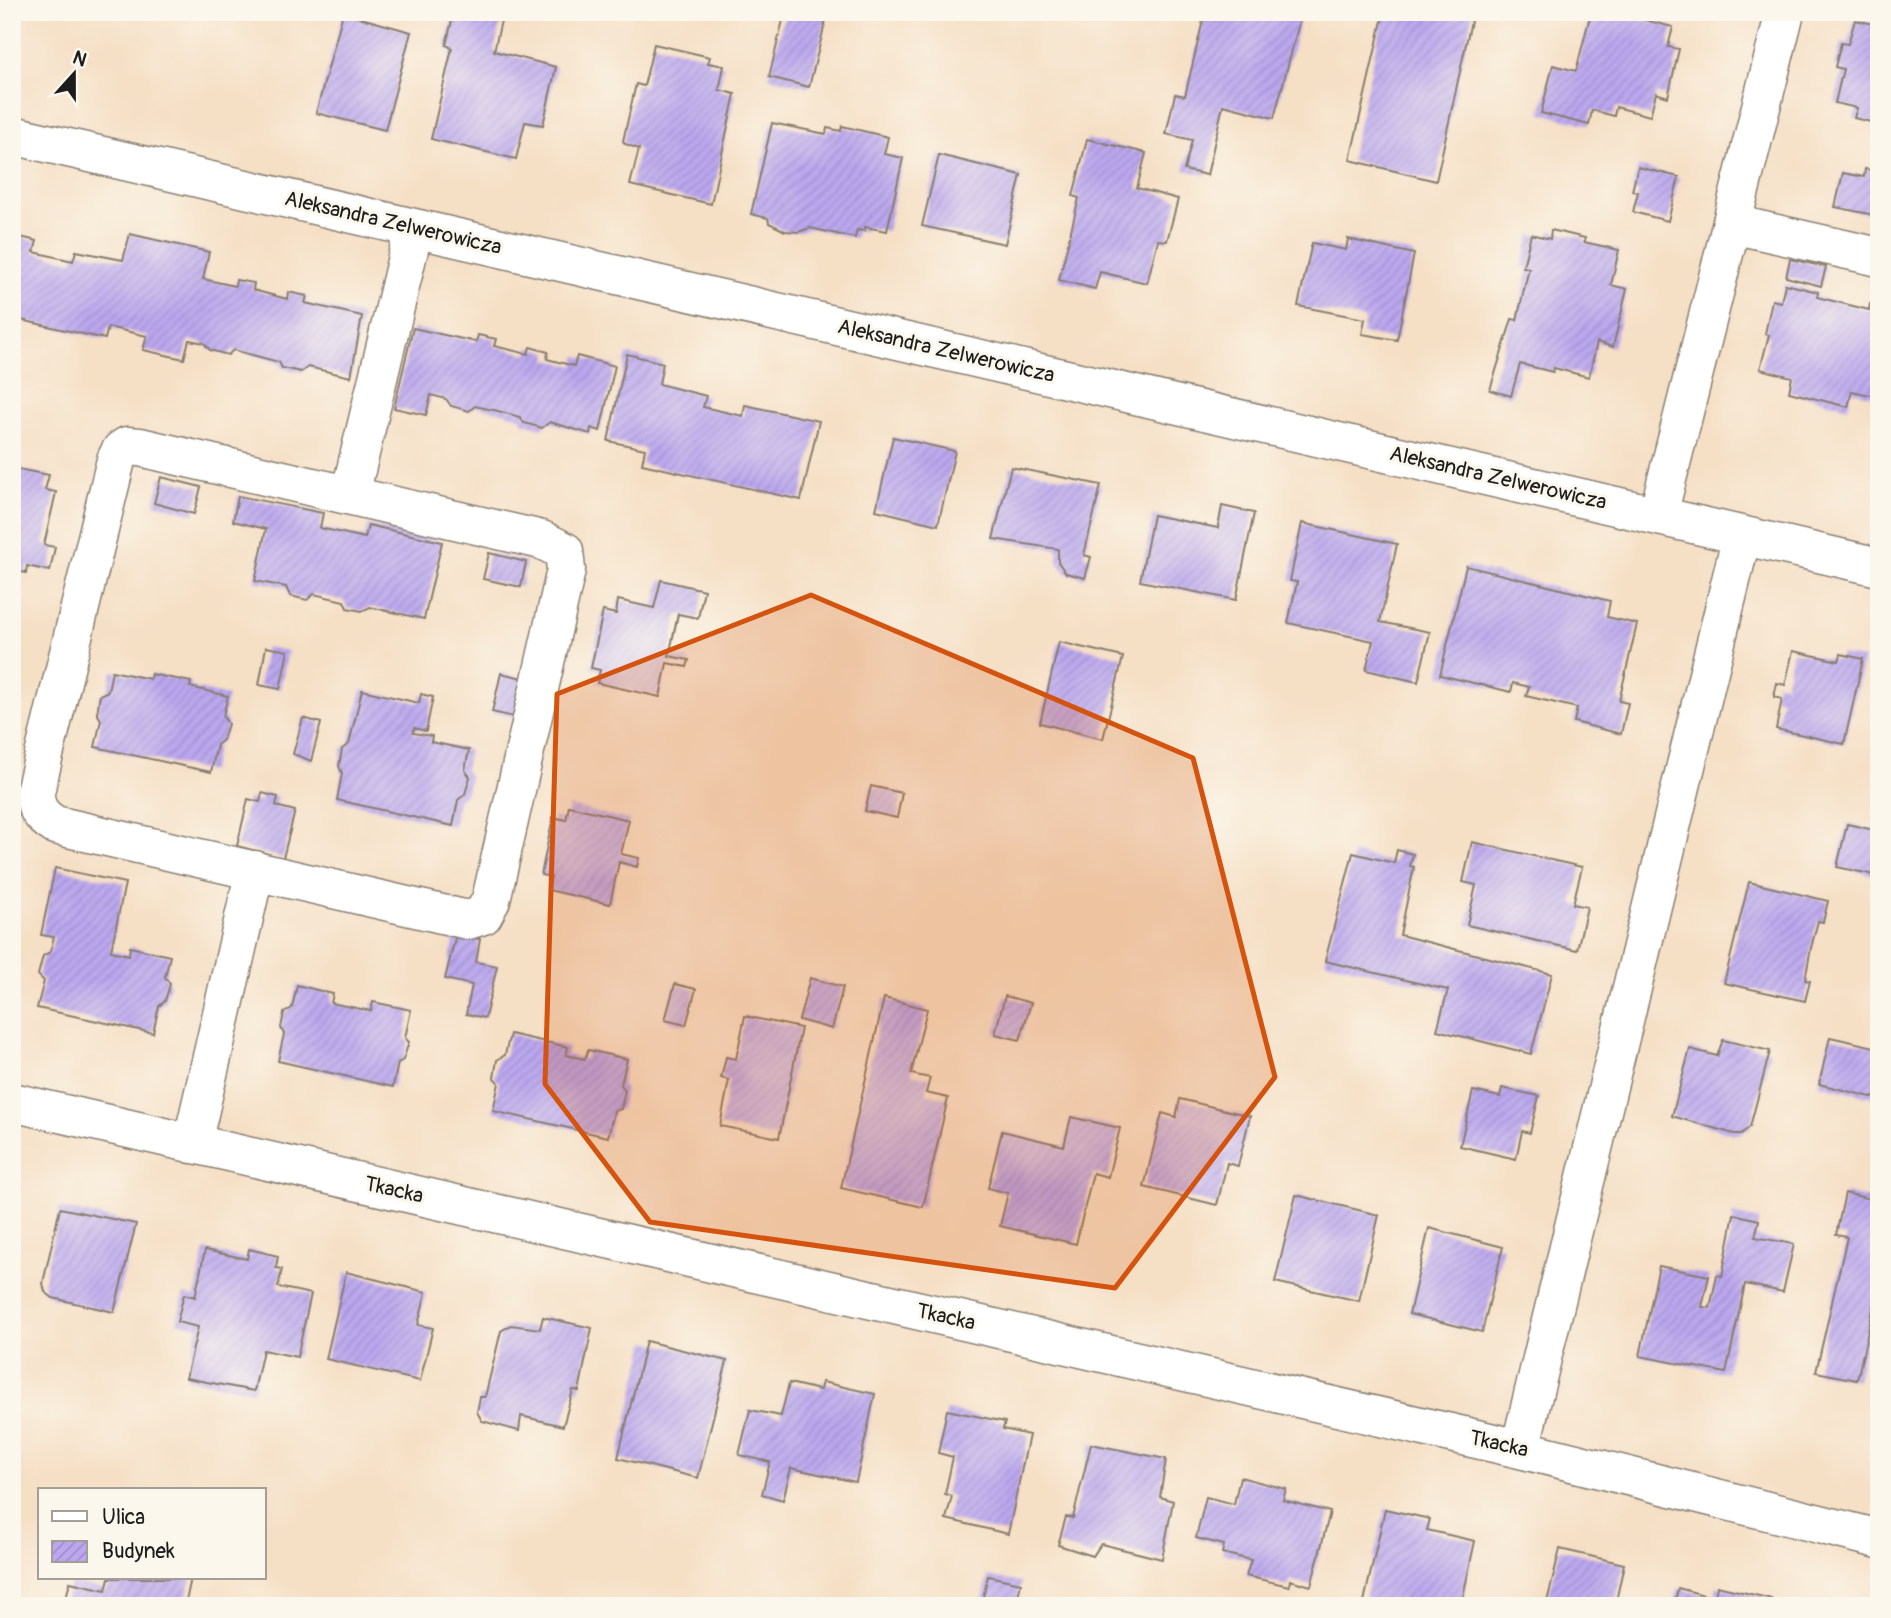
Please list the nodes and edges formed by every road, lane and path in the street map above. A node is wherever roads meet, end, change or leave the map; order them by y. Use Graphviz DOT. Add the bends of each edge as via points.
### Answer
graph roads {
  1 [pos="1785,12"];
  2 [pos="12,135"];
  3 [pos="1732,224"];
  4 [pos="414,228"];
  5 [pos="1879,257"];
  6 [pos="350,495"];
  7 [pos="1658,515"];
  8 [pos="1742,535"];
  9 [pos="1879,567"];
  10 [pos="255,870"];
  11 [pos="12,1102"];
  12 [pos="192,1144"];
  13 [pos="1520,1449"];
  14 [pos="1879,1539"];
  1 -- 3 [label="street"];
  2 -- 4 [label="street, Aleksandra Zelwerowicza"];
  3 -- 5 [label="street"];
  3 -- 7 [label="street"];
  4 -- 6 [label="street"];
  4 -- 7 [label="street, Aleksandra Zelwerowicza"];
  6 -- 10 [label="street" via="542,540 564,551 566,570 491,900 483,915 468,920"];
  6 -- 10 [label="street" via="140,447 127,446 116,460 35,806 55,825"];
  7 -- 8 [label="street, Aleksandra Zelwerowicza"];
  8 -- 9 [label="street, Aleksandra Zelwerowicza"];
  8 -- 13 [label="street"];
  10 -- 12 [label="street"];
  11 -- 12 [label="street, Tkacka"];
  12 -- 13 [label="street, Tkacka"];
  13 -- 14 [label="street, Tkacka"];
}
